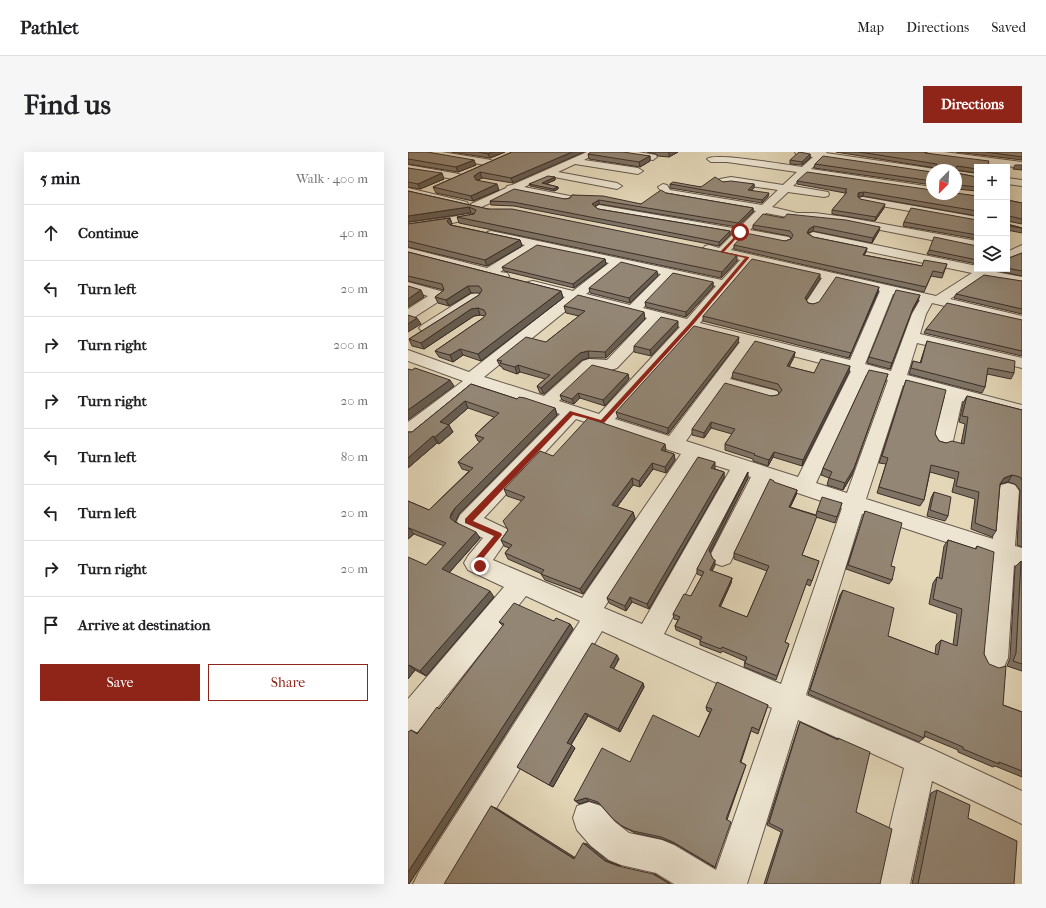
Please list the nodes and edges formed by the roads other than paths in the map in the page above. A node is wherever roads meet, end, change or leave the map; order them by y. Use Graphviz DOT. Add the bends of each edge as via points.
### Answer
graph roads {
  1 [pos="427,152"];
  2 [pos="469,152"];
  3 [pos="594,152"];
  4 [pos="621,152"];
  5 [pos="799,152"];
  6 [pos="924,152"];
  7 [pos="821,154"];
  8 [pos="456,157"];
  9 [pos="653,157"];
  10 [pos="502,158"];
  11 [pos="711,159"];
  12 [pos="575,161"];
  13 [pos="490,163"];
  14 [pos="1022,164"];
  15 [pos="408,168"];
  16 [pos="478,169"];
  17 [pos="804,170"];
  18 [pos="926,170"];
  19 [pos="638,171"];
  20 [pos="548,173"];
  21 [pos="962,175"];
  22 [pos="974,177"];
  23 [pos="723,181"];
  24 [pos="1010,181"];
  25 [pos="1022,183"];
  26 [pos="495,184"];
  27 [pos="617,186"];
  28 [pos="663,187"];
  29 [pos="514,188"];
  30 [pos="785,189"];
  31 [pos="926,189"];
  32 [pos="408,190"];
  33 [pos="421,194"];
  34 [pos="824,194"];
  35 [pos="864,200"];
  36 [pos="567,203"];
  37 [pos="876,203"];
  38 [pos="474,206"];
  39 [pos="600,208"];
  40 [pos="764,209"];
  41 [pos="974,219"];
  42 [pos="859,222"];
  43 [pos="408,226"];
  44 [pos="479,232"];
  45 [pos="740,232"];
  46 [pos="813,236"];
  47 [pos="785,240"];
  48 [pos="537,243"];
  49 [pos="974,244"];
  50 [pos="699,247"];
  51 [pos="408,252"];
  52 [pos="722,252"];
  53 [pos="423,256"];
  54 [pos="748,258"];
  55 [pos="618,262"];
  56 [pos="408,263"];
  57 [pos="974,269"];
  58 [pos="981,272"];
  59 [pos="987,272"];
  60 [pos="489,273"];
  61 [pos="670,273"];
  62 [pos="830,276"];
  63 [pos="1022,281"];
  64 [pos="724,284"];
  65 [pos="408,286"];
  66 [pos="888,289"];
  67 [pos="576,296"];
  68 [pos="476,297"];
  69 [pos="933,300"];
  70 [pos="812,304"];
  71 [pos="632,310"];
  72 [pos="408,315"];
  73 [pos="658,316"];
  74 [pos="1022,320"];
  75 [pos="690,325"];
  76 [pos="414,336"];
  77 [pos="911,337"];
  78 [pos="750,340"];
  79 [pos="422,356"];
  80 [pos="1022,363"];
  81 [pos="858,367"];
  82 [pos="898,378"];
  83 [pos="473,380"];
  84 [pos="720,381"];
  85 [pos="955,393"];
  86 [pos="771,395"];
  87 [pos="546,404"];
  88 [pos="1022,411"];
  89 [pos="572,412"];
  90 [pos="602,422"];
  91 [pos="408,432"];
  92 [pos="943,441"];
  93 [pos="683,448"];
  94 [pos="741,468"];
  95 [pos="762,475"];
  96 [pos="802,488"];
  97 [pos="1008,490"];
  98 [pos="854,504"];
  99 [pos="1013,555"];
  100 [pos="722,556"];
  101 [pos="521,584"];
  102 [pos="592,614"];
  103 [pos="648,638"];
  104 [pos="994,658"];
  105 [pos="788,702"];
  106 [pos="408,722"];
  107 [pos="921,760"];
  108 [pos="1022,808"];
  109 [pos="589,818"];
  110 [pos="894,883"];
  111 [pos="431,884"];
  112 [pos="707,884"];
  113 [pos="729,884"];
  1 -- 8 [label="street"];
  2 -- 8 [label="street"];
  3 -- 12 [label="street"];
  4 -- 9 [label="street"];
  5 -- 7 [label="street"];
  6 -- 14 [label="street"];
  7 -- 17 [label="street"];
  7 -- 18 [label="street"];
  8 -- 13 [label="street"];
  10 -- 13 [label="street"];
  11 -- 17 [label="street" via="723,158"];
  12 -- 19 [label="street"];
  12 -- 20 [label="street"];
  13 -- 16 [label="street"];
  15 -- 33 [label="street" via="463,176"];
  17 -- 30 [label="street"];
  17 -- 31 [label="street"];
  20 -- 27 [label="street"];
  20 -- 29 [label="street"];
  21 -- 22 [label="street"];
  23 -- 30 [label="street" via="731,180"];
  24 -- 25 [label="street"];
  26 -- 29 [label="street"];
  28 -- 40 [label="street" via="667,192"];
  29 -- 36 [label="street"];
  29 -- 38 [label="street"];
  30 -- 34 [label="street"];
  30 -- 40 [label="street"];
  32 -- 33 [label="street"];
  33 -- 38 [label="street"];
  35 -- 37 [label="street"];
  37 -- 41 [label="street"];
  37 -- 42 [label="street"];
  38 -- 43 [label="street" via="496,211"];
  39 -- 45 [label="street"];
  40 -- 42 [label="street" via="797,216"];
  40 -- 45 [label="street"];
  42 -- 49 [label="street"];
  44 -- 48 [label="street"];
  45 -- 47 [label="street"];
  45 -- 52 [label="street"];
  46 -- 57 [label="street"];
  48 -- 55 [label="street"];
  48 -- 60 [label="street"];
  50 -- 52 [label="street"];
  51 -- 53 [label="street"];
  52 -- 54 [label="street"];
  53 -- 56 [label="street"];
  53 -- 60 [label="street"];
  54 -- 62 [label="street"];
  54 -- 64 [label="street"];
  55 -- 61 [label="street"];
  55 -- 67 [label="street"];
  58 -- 69 [label="street"];
  59 -- 63 [label="street"];
  60 -- 67 [label="street"];
  61 -- 64 [label="street"];
  61 -- 71 [label="street"];
  62 -- 66 [label="street"];
  62 -- 70 [label="street"];
  64 -- 75 [label="street"];
  65 -- 72 [label="street" via="440,295"];
  66 -- 69 [label="street"];
  66 -- 81 [label="street"];
  67 -- 71 [label="street"];
  67 -- 83 [label="street"];
  68 -- 76 [label="street"];
  69 -- 74 [label="street"];
  69 -- 77 [label="street" via="919,314"];
  71 -- 73 [label="street"];
  73 -- 75 [label="street"];
  73 -- 87 [label="street" via="611,365 589,364"];
  75 -- 78 [label="street"];
  75 -- 90 [label="street"];
  77 -- 80 [label="street"];
  77 -- 82 [label="street"];
  78 -- 81 [label="street"];
  78 -- 84 [label="street"];
  79 -- 83 [label="street"];
  81 -- 82 [label="street"];
  81 -- 96 [label="street"];
  82 -- 85 [label="street"];
  82 -- 98 [label="street"];
  83 -- 87 [label="street"];
  83 -- 91 [label="street"];
  84 -- 86 [label="street"];
  84 -- 93 [label="street"];
  85 -- 88 [label="street"];
  85 -- 92 [label="street"];
  87 -- 89 [label="street"];
  89 -- 90 [label="street"];
  89 -- 101 [label="street" via="468,521 499,535 476,563"];
  90 -- 93 [label="street"];
  93 -- 94 [label="street"];
  93 -- 102 [label="street"];
  94 -- 95 [label="street"];
  94 -- 103 [label="street"];
  95 -- 96 [label="street"];
  95 -- 100 [label="street"];
  96 -- 98 [label="street"];
  97 -- 99 [label="street"];
  98 -- 99 [label="street"];
  98 -- 105 [label="street"];
  99 -- 104 [label="street"];
  101 -- 102 [label="street"];
  101 -- 106 [label="street"];
  102 -- 103 [label="street"];
  102 -- 111 [label="street"];
  103 -- 105 [label="street"];
  105 -- 107 [label="street"];
  105 -- 113 [label="street"];
  107 -- 108 [label="street"];
  107 -- 110 [label="street"];
  109 -- 112 [label="street" via="603,834 621,848 662,857"];
}
